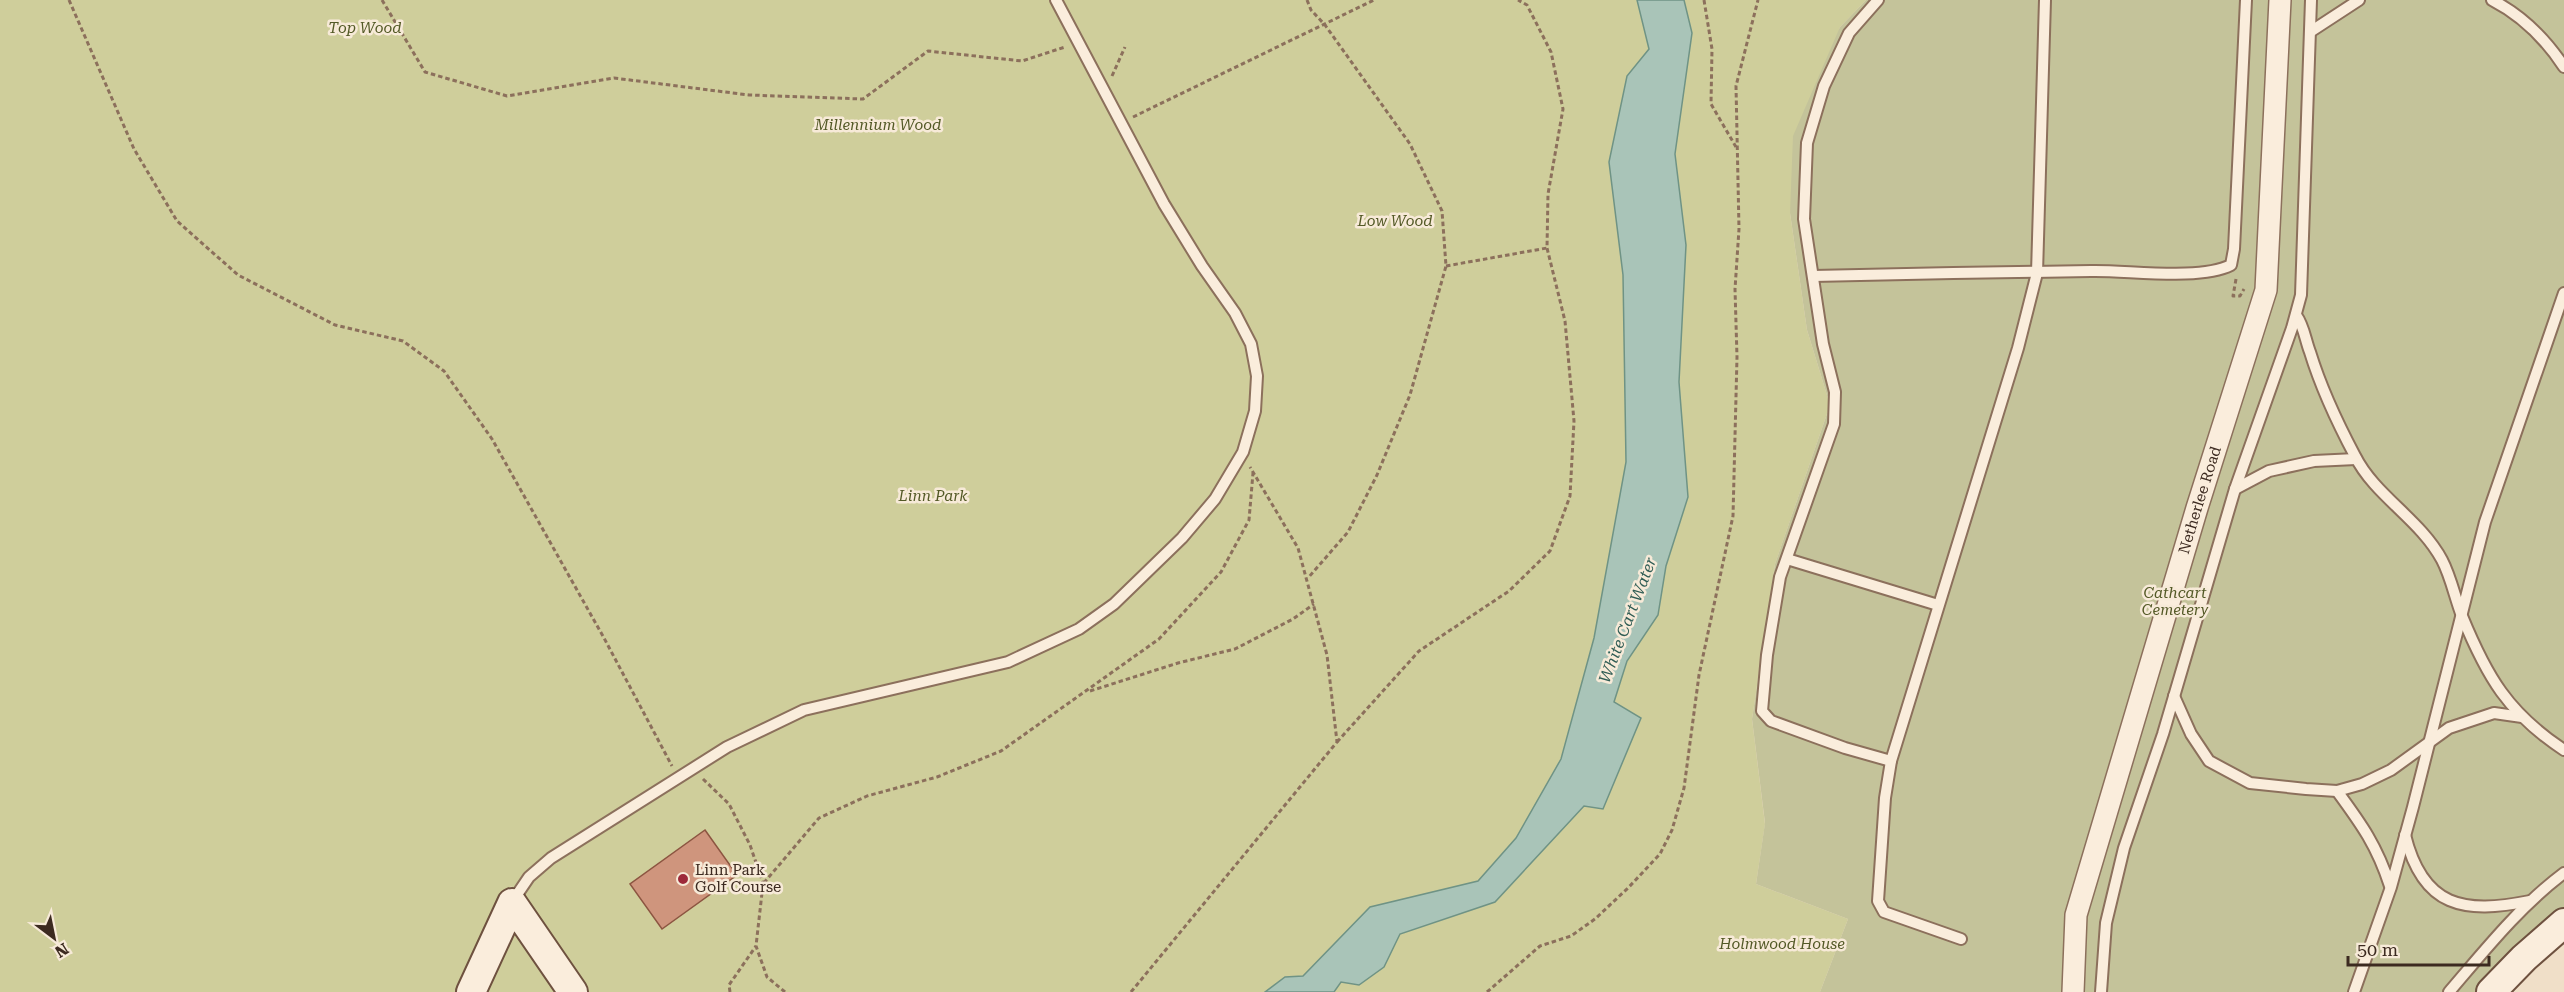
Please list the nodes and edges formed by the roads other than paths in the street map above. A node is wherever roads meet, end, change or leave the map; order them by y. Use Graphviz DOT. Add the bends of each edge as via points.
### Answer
graph roads {
  1 [pos="1056,0"];
  2 [pos="1878,0"];
  3 [pos="2045,0"];
  4 [pos="2246,0"];
  5 [pos="2280,0"];
  6 [pos="2311,0"];
  7 [pos="2359,0"];
  8 [pos="2492,0"];
  9 [pos="2310,32"];
  10 [pos="2564,67"];
  11 [pos="2037,273"];
  12 [pos="1813,276"];
  13 [pos="2564,293"];
  14 [pos="2296,315"];
  15 [pos="2356,459"];
  16 [pos="2235,489"];
  17 [pos="1787,559"];
  18 [pos="1938,605"];
  19 [pos="2461,614"];
  20 [pos="2174,696"];
  21 [pos="2522,717"];
  22 [pos="2429,742"];
  23 [pos="2564,750"];
  24 [pos="1891,761"];
  25 [pos="2337,791"];
  26 [pos="2405,835"];
  27 [pos="2564,873"];
  28 [pos="2391,887"];
  29 [pos="2530,901"];
  30 [pos="512,903"];
  31 [pos="2564,923"];
  32 [pos="1961,939"];
  33 [pos="471,992"];
  34 [pos="573,992"];
  35 [pos="2073,992"];
  36 [pos="2101,992"];
  37 [pos="2354,992"];
  38 [pos="2449,992"];
  39 [pos="2491,992"];
  1 -- 30 [label="lane" via="1164,204 1251,344 1257,376 1255,411 1243,452 1215,499 1182,538 1114,604 1079,629 1008,662 804,710 736,743 551,858 529,877"];
  2 -- 12 [label="lane" via="1849,33 1824,86 1807,143 1804,219"];
  3 -- 11 [label="lane"];
  4 -- 11 [label="lane" via="2231,265 2198,273"];
  5 -- 35 [label="street, Netherlee Road" via="2266,290 2076,915"];
  6 -- 9 [label="lane"];
  7 -- 9 [label="lane"];
  8 -- 10 [label="lane" via="2520,16 2548,43"];
  9 -- 14 [label="lane" via="2301,295"];
  11 -- 12 [label="lane"];
  11 -- 18 [label="lane" via="2018,348"];
  12 -- 17 [label="lane" via="1835,392 1834,424"];
  13 -- 19 [label="lane" via="2485,522"];
  14 -- 15 [label="lane"];
  14 -- 16 [label="lane"];
  15 -- 16 [label="lane" via="2314,461 2269,471"];
  15 -- 19 [label="lane" via="2431,543 2443,561"];
  16 -- 20 [label="lane"];
  17 -- 18 [label="lane"];
  17 -- 24 [label="lane" via="1780,577 1767,655 1762,711 1771,722"];
  18 -- 24 [label="lane"];
  19 -- 21 [label="lane" via="2504,698"];
  19 -- 22 [label="lane"];
  20 -- 25 [label="lane" via="2191,734 2209,761 2250,783"];
  20 -- 36 [label="lane" via="2124,849 2106,923"];
  21 -- 22 [label="lane" via="2494,713 2449,728"];
  21 -- 23 [label="lane"];
  22 -- 25 [label="lane" via="2391,770"];
  22 -- 26 [label="lane"];
  24 -- 32 [label="lane" via="1878,901 1884,912"];
  25 -- 28 [label="lane" via="2380,855"];
  26 -- 28 [label="lane"];
  26 -- 29 [label="lane" via="2411,859 2422,879 2445,899 2473,908"];
  27 -- 29 [label="lane"];
  28 -- 37 [label="lane"];
  29 -- 38 [label="lane"];
  30 -- 33 [label="street"];
  30 -- 34 [label="street"];
  31 -- 39 [label="street"];
}
